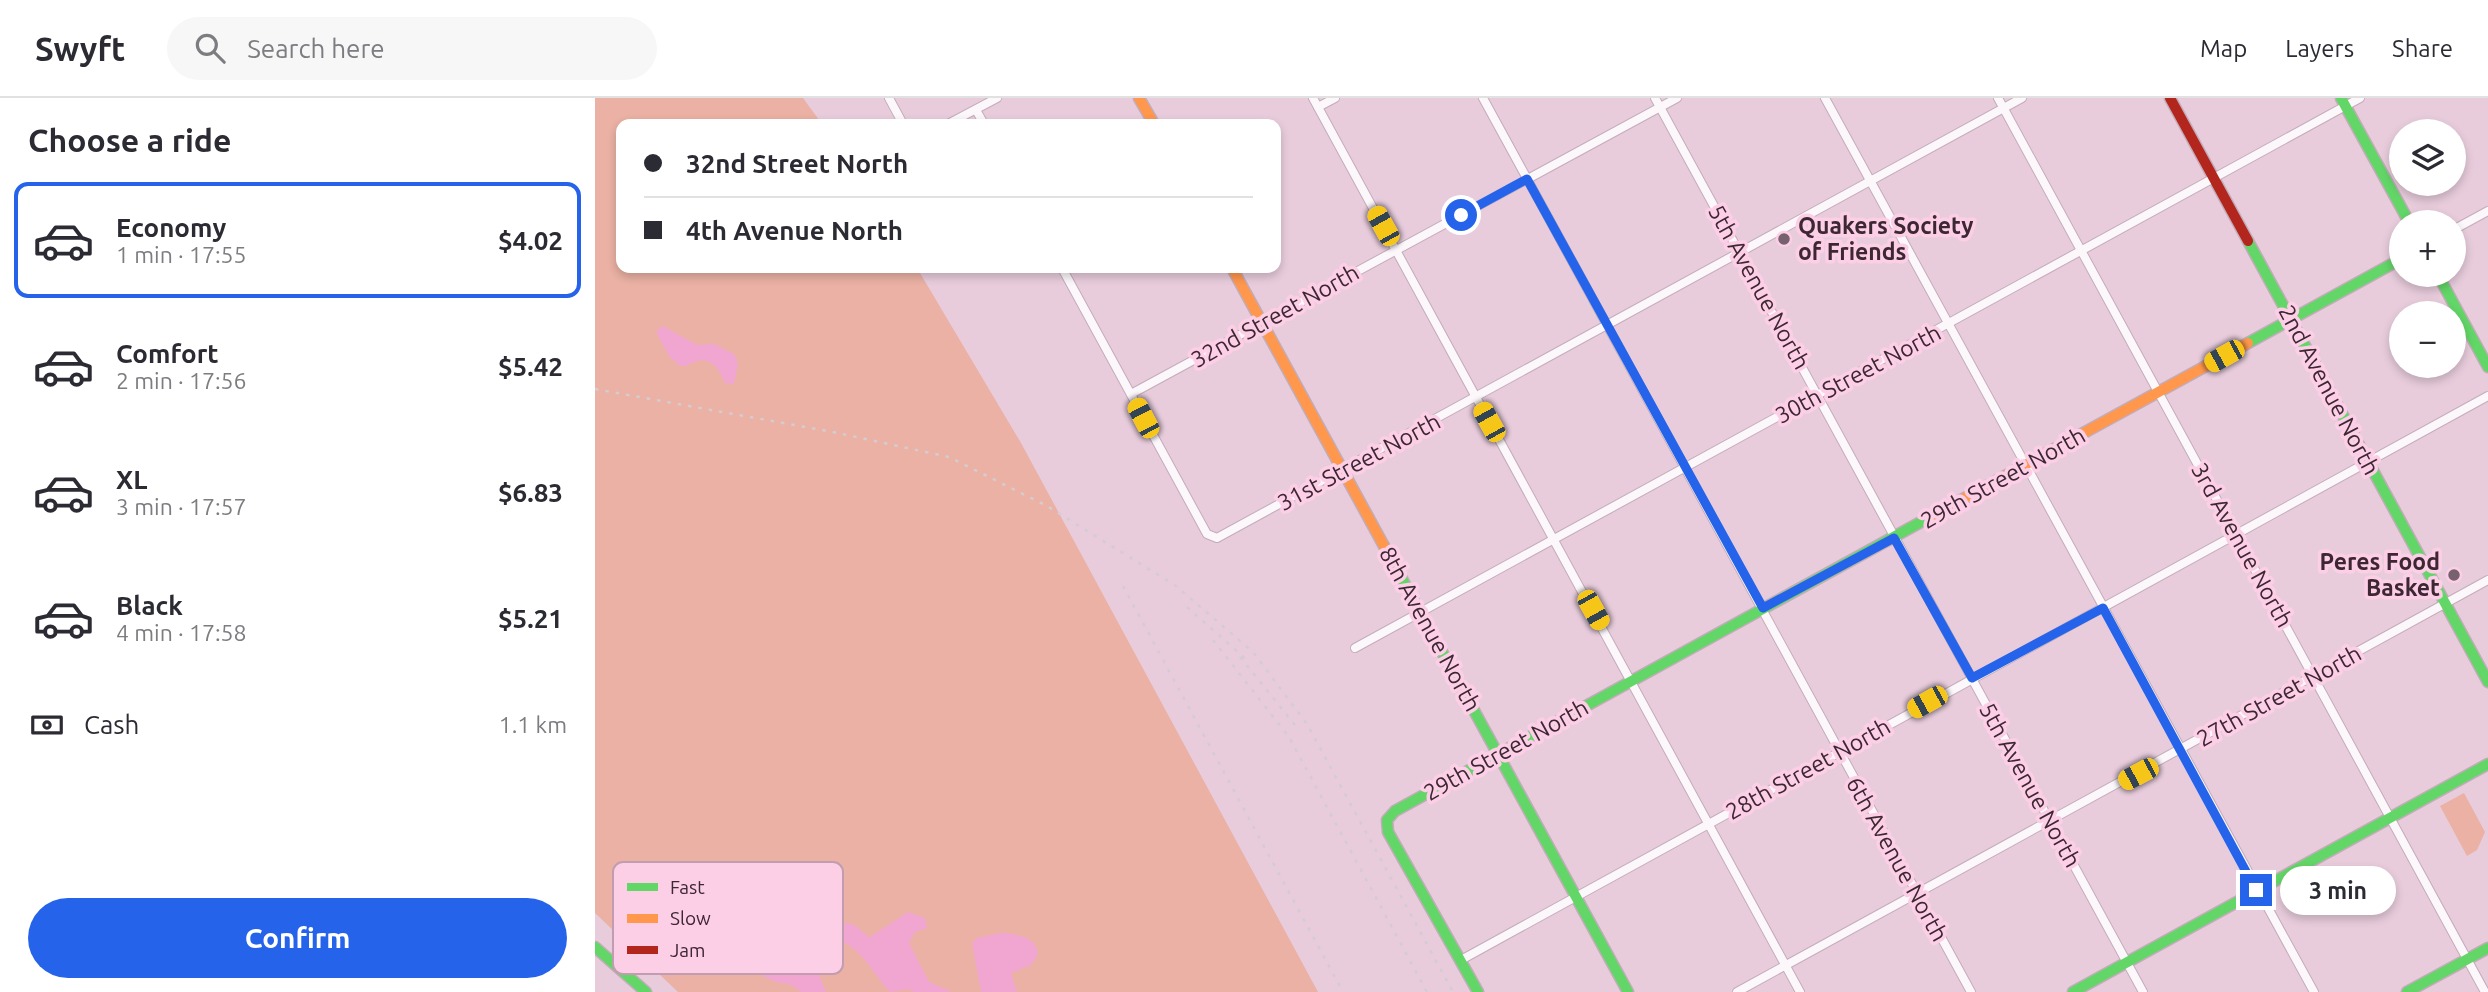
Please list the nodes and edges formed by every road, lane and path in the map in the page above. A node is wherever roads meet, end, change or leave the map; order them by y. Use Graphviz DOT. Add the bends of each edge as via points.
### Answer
graph roads {
  1 [pos="889,98"];
  2 [pos="997,98"];
  3 [pos="1139,98"];
  4 [pos="1313,98"];
  5 [pos="1335,98"];
  6 [pos="1483,98"];
  7 [pos="1655,98"];
  8 [pos="1677,98"];
  9 [pos="1825,98"];
  10 [pos="1998,98"];
  11 [pos="2022,98"];
  12 [pos="2170,98"];
  13 [pos="2360,98"];
  14 [pos="2343,102"];
  15 [pos="1318,107"];
  16 [pos="1660,107"];
  17 [pos="2003,108"];
  18 [pos="976,110"];
  19 [pos="900,119"];
  20 [pos="958,119"];
  21 [pos="981,119"];
  22 [pos="1151,119"];
  23 [pos="2214,178"];
  24 [pos="1527,179"];
  25 [pos="1871,183"];
  26 [pos="2402,210"];
  27 [pos="2488,211"];
  28 [pos="2466,223"];
  29 [pos="1396,250"];
  30 [pos="2082,250"];
  31 [pos="1741,254"];
  32 [pos="2389,266"];
  33 [pos="1065,273"];
  34 [pos="1235,273"];
  35 [pos="2445,287"];
  36 [pos="2291,319"];
  37 [pos="1262,324"];
  38 [pos="1950,324"];
  39 [pos="1609,326"];
  40 [pos="2488,367"];
  41 [pos="2159,392"];
  42 [pos="1131,394"];
  43 [pos="1818,395"];
  44 [pos="2488,396"];
  45 [pos="1476,398"];
  46 [pos="2367,463"];
  47 [pos="2026,465"];
  48 [pos="1686,467"];
  49 [pos="1343,471"];
  50 [pos="2235,534"];
  51 [pos="1894,538"];
  52 [pos="1554,540"];
  53 [pos="2488,580"];
  54 [pos="2445,604"];
  55 [pos="1763,608"];
  56 [pos="2103,608"];
  57 [pos="1421,612"];
  58 [pos="1355,648"];
  59 [pos="2314,676"];
  60 [pos="1972,678"];
  61 [pos="1632,681"];
  62 [pos="2488,682"];
  63 [pos="1838,751"];
  64 [pos="2181,751"];
  65 [pos="1499,754"];
  66 [pos="2488,764"];
  67 [pos="2389,818"];
  68 [pos="2049,822"];
  69 [pos="1709,825"];
  70 [pos="2256,890"];
  71 [pos="1916,894"];
  72 [pos="1575,895"];
  73 [pos="595,947"];
  74 [pos="2488,948"];
  75 [pos="2467,959"];
  76 [pos="1461,960"];
  77 [pos="2127,962"];
  78 [pos="613,963"];
  79 [pos="1786,965"];
  80 [pos="626,974"];
  81 [pos="646,992"];
  82 [pos="1478,992"];
  83 [pos="1628,992"];
  84 [pos="1737,992"];
  85 [pos="1800,992"];
  86 [pos="1971,992"];
  87 [pos="2073,992"];
  88 [pos="2143,992"];
  89 [pos="2314,992"];
  90 [pos="2407,992"];
  91 [pos="2485,992"];
  1 -- 19 [label="street"];
  2 -- 18 [label="street"];
  3 -- 22 [label="street"];
  4 -- 15 [label="street"];
  5 -- 15 [label="street"];
  6 -- 24 [label="street, 6th Avenue North"];
  7 -- 16 [label="street, 5th Avenue North"];
  8 -- 16 [label="street, 32nd Street North"];
  9 -- 25 [label="street"];
  10 -- 17 [label="street, 3rd Avenue North"];
  11 -- 17 [label="street, 31st Street North"];
  12 -- 23 [label="street, 2nd Avenue North"];
  13 -- 14 [label="street, 30th Street North"];
  14 -- 23 [label="street, 30th Street North"];
  14 -- 26 [label="street"];
  15 -- 29 [label="street"];
  16 -- 24 [label="street, 32nd Street North"];
  16 -- 31 [label="street, 5th Avenue North"];
  17 -- 25 [label="street, 31st Street North"];
  17 -- 30 [label="street, 3rd Avenue North"];
  18 -- 20 [label="street"];
  18 -- 21 [label="street"];
  23 -- 30 [label="street, 30th Street North"];
  23 -- 36 [label="street, 2nd Avenue North"];
  24 -- 29 [label="street, 32nd Street North"];
  24 -- 39 [label="street, 6th Avenue North"];
  25 -- 31 [label="street, 31st Street North"];
  25 -- 38 [label="street"];
  27 -- 28 [label="street"];
  29 -- 37 [label="street, 32nd Street North"];
  29 -- 45 [label="street"];
  30 -- 38 [label="street, 30th Street North"];
  30 -- 41 [label="street, 3rd Avenue North"];
  31 -- 39 [label="street, 31st Street North"];
  31 -- 43 [label="street, 5th Avenue North"];
  32 -- 36 [label="street, 29th Street North"];
  33 -- 42 [label="street"];
  34 -- 37 [label="street, 8th Avenue North"];
  35 -- 40 [label="street"];
  36 -- 41 [label="street, 29th Street North"];
  36 -- 46 [label="street, 2nd Avenue North"];
  37 -- 42 [label="street, 32nd Street North"];
  37 -- 49 [label="street, 8th Avenue North"];
  38 -- 43 [label="street, 30th Street North"];
  38 -- 47 [label="street"];
  39 -- 45 [label="street, 31st Street North"];
  39 -- 48 [label="street, 6th Avenue North"];
  41 -- 47 [label="street, 29th Street North"];
  41 -- 50 [label="street, 3rd Avenue North"];
  42 -- 49 [label="street, 31st Street North" via="1211,538"];
  43 -- 48 [label="street, 30th Street North"];
  43 -- 51 [label="street, 5th Avenue North"];
  44 -- 46 [label="street, 28th Street North"];
  45 -- 49 [label="street, 31st Street North"];
  45 -- 52 [label="street"];
  46 -- 50 [label="street, 28th Street North"];
  46 -- 54 [label="street, 2nd Avenue North"];
  47 -- 51 [label="street, 29th Street North"];
  47 -- 56 [label="street"];
  48 -- 52 [label="street, 30th Street North"];
  48 -- 55 [label="street, 6th Avenue North"];
  49 -- 57 [label="street, 8th Avenue North"];
  50 -- 56 [label="street, 28th Street North"];
  50 -- 59 [label="street, 3rd Avenue North"];
  51 -- 55 [label="street, 29th Street North"];
  51 -- 60 [label="street, 5th Avenue North"];
  52 -- 57 [label="street, 30th Street North"];
  52 -- 61 [label="street"];
  53 -- 54 [label="street, 27th Street North"];
  54 -- 59 [label="street, 27th Street North"];
  54 -- 62 [label="street, 2nd Avenue North"];
  55 -- 61 [label="street, 29th Street North"];
  55 -- 63 [label="street, 6th Avenue North"];
  56 -- 60 [label="street, 28th Street North"];
  56 -- 64 [label="street"];
  57 -- 58 [label="street, 30th Street North"];
  57 -- 65 [label="street, 8th Avenue North"];
  59 -- 64 [label="street, 27th Street North"];
  59 -- 67 [label="street, 3rd Avenue North"];
  60 -- 63 [label="street, 28th Street North"];
  60 -- 68 [label="street, 5th Avenue North"];
  61 -- 65 [label="street, 29th Street North"];
  61 -- 69 [label="street"];
  63 -- 69 [label="street, 28th Street North"];
  63 -- 71 [label="street, 6th Avenue North"];
  64 -- 68 [label="street, 27th Street North"];
  64 -- 70 [label="street"];
  65 -- 72 [label="street, 8th Avenue North"];
  65 -- 76 [label="street, 29th Street North" via="1395,811 1387,820 1388,832"];
  66 -- 67 [label="street"];
  67 -- 70 [label="street"];
  67 -- 75 [label="street, 3rd Avenue North"];
  68 -- 71 [label="street, 27th Street North"];
  68 -- 77 [label="street, 5th Avenue North"];
  69 -- 72 [label="street, 28th Street North"];
  69 -- 79 [label="street"];
  70 -- 77 [label="street"];
  70 -- 89 [label="street"];
  71 -- 79 [label="street, 27th Street North"];
  71 -- 86 [label="street, 6th Avenue North"];
  72 -- 76 [label="street, 28th Street North"];
  72 -- 83 [label="street, 8th Avenue North"];
  73 -- 78 [label="street"];
  74 -- 75 [label="street"];
  75 -- 90 [label="street"];
  75 -- 91 [label="street, 3rd Avenue North"];
  76 -- 82 [label="street"];
  77 -- 87 [label="street"];
  77 -- 88 [label="street, 5th Avenue North"];
  79 -- 84 [label="street, 27th Street North"];
  79 -- 85 [label="street"];
  80 -- 81 [label="street"];
}
